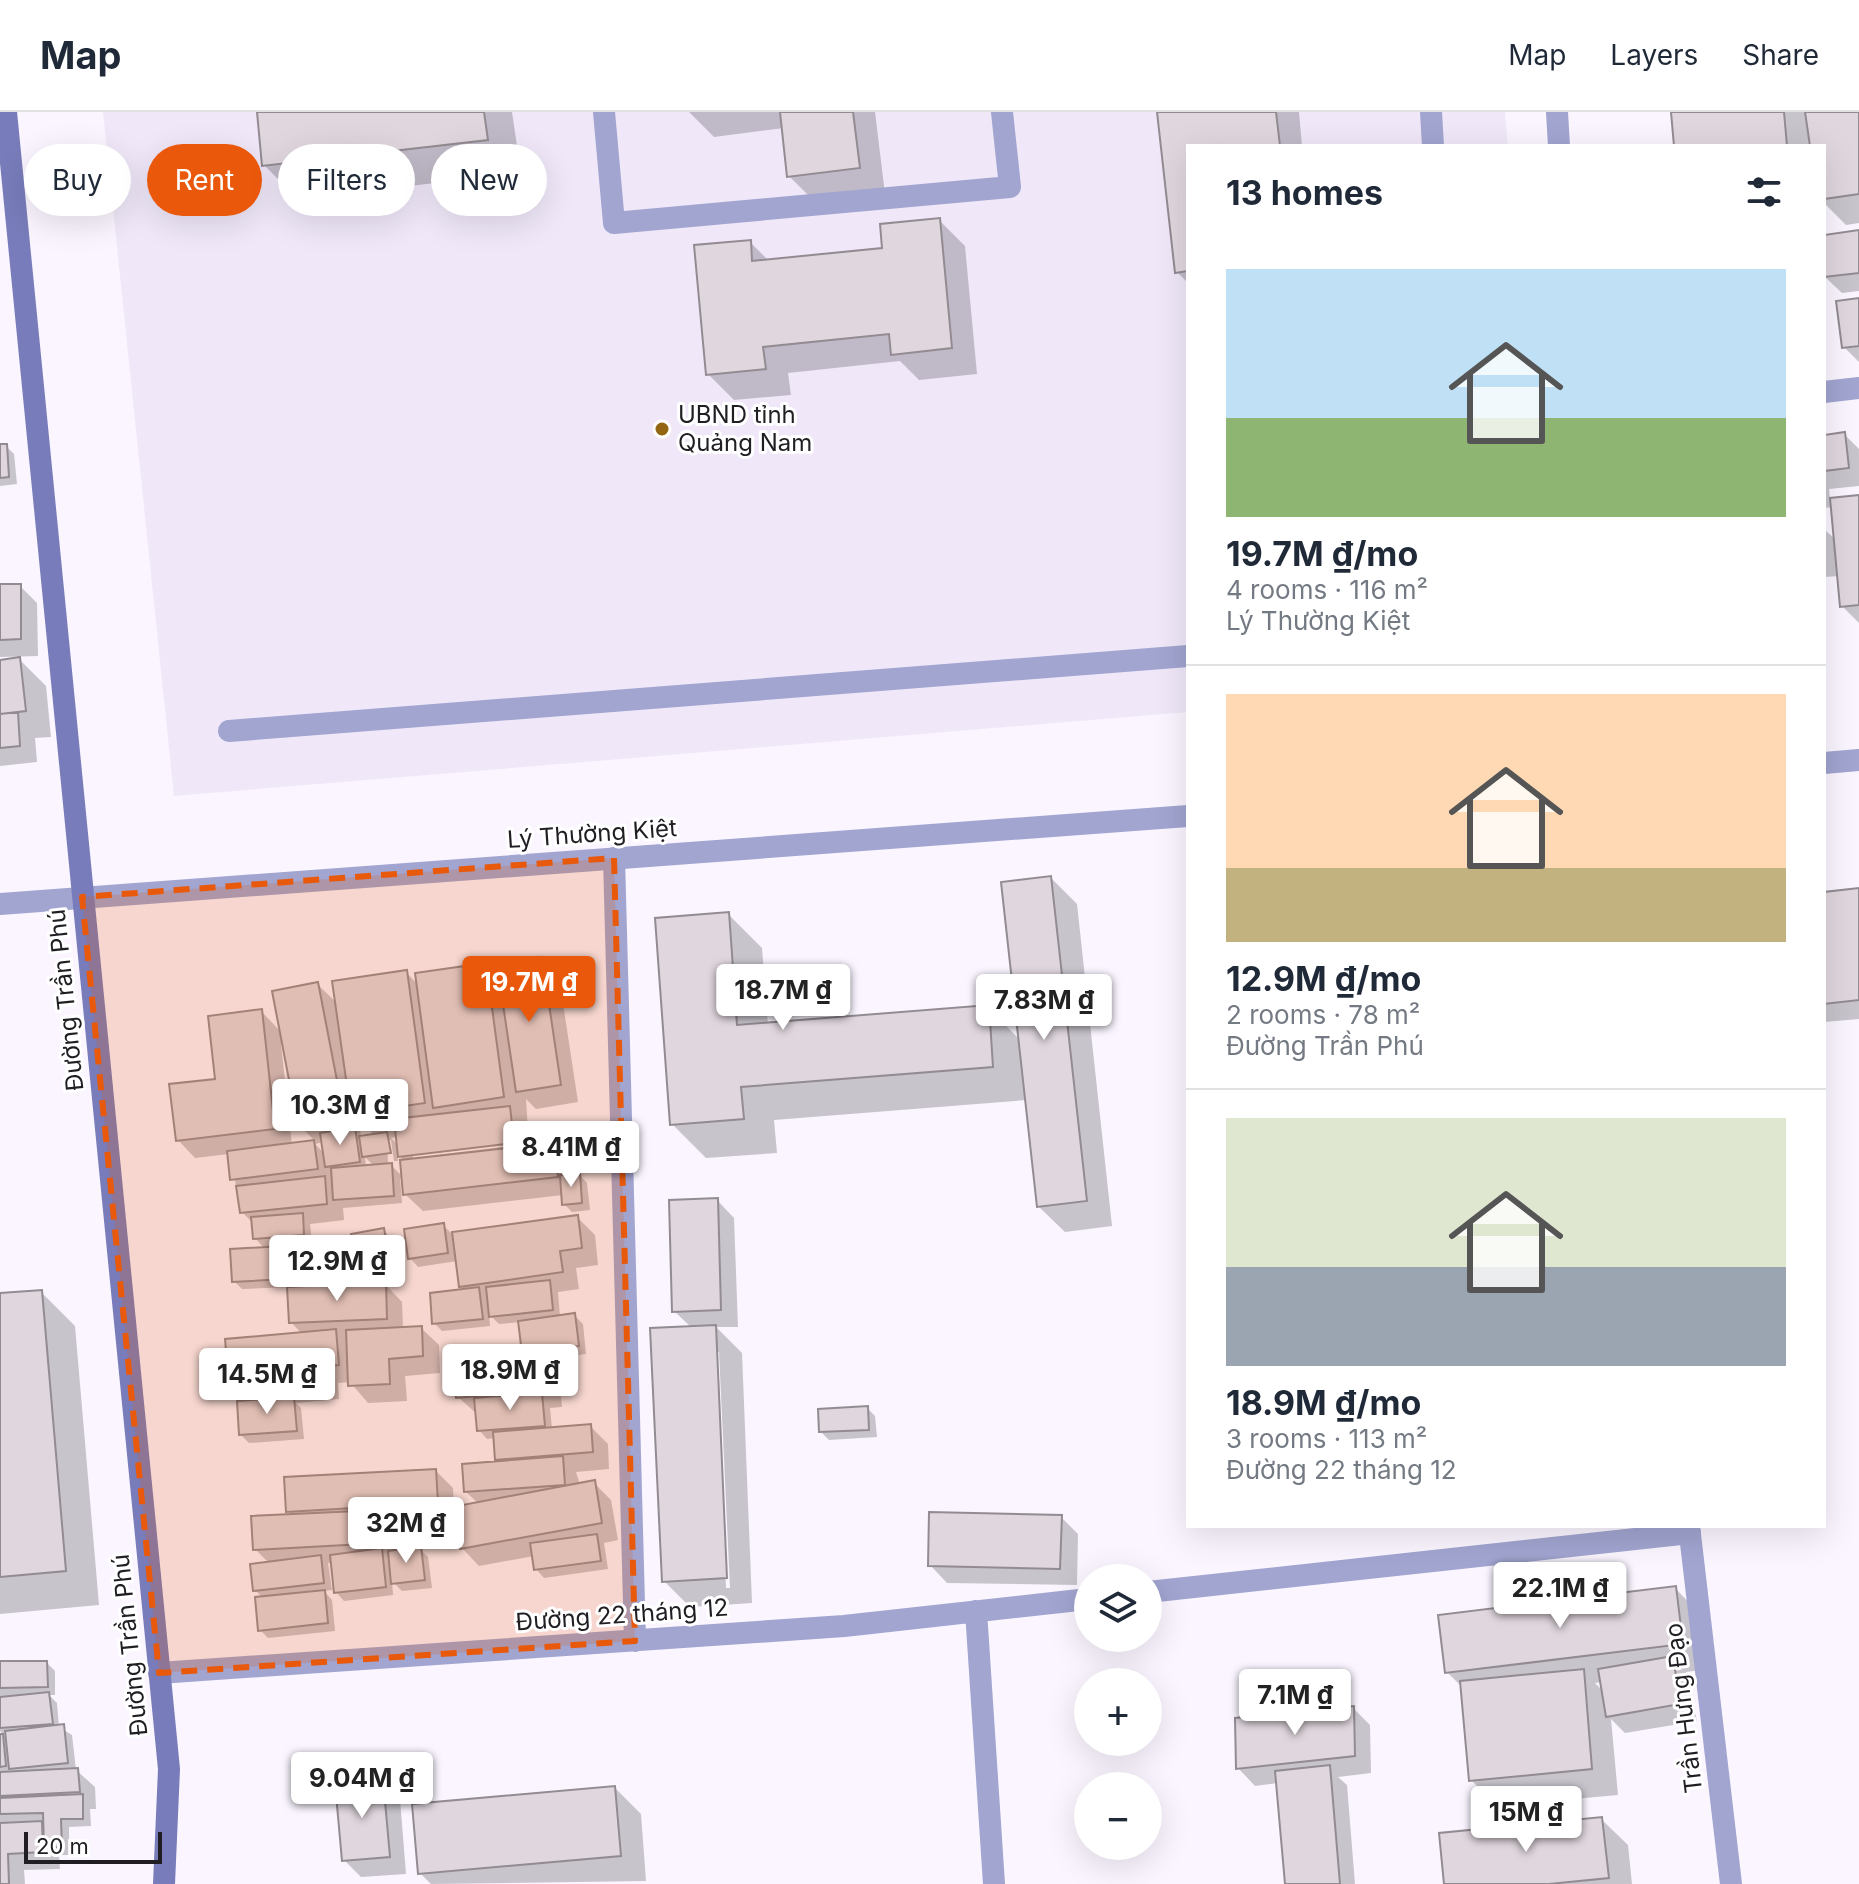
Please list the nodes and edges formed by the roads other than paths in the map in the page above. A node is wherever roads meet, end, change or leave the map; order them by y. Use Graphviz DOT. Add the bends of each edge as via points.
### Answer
graph roads {
  1 [pos="6,112"];
  2 [pos="604,112"];
  3 [pos="1002,112"];
  4 [pos="1431,112"];
  5 [pos="1557,112"];
  6 [pos="1433,144"];
  7 [pos="1559,144"];
  8 [pos="7,203"];
  9 [pos="1859,388"];
  10 [pos="1826,392"];
  11 [pos="1186,656"];
  12 [pos="229,731"];
  13 [pos="1859,760"];
  14 [pos="1826,763"];
  15 [pos="1186,816"];
  16 [pos="614,858"];
  17 [pos="82,897"];
  18 [pos="0,904"];
  19 [pos="1690,1529"];
  20 [pos="1162,1590"];
  21 [pos="1074,1600"];
  22 [pos="976,1611"];
  23 [pos="635,1641"];
  24 [pos="159,1673"];
  25 [pos="164,1884"];
  26 [pos="994,1884"];
  27 [pos="1731,1884"];
  1 -- 8 [label="main road, Đường Trần Phú"];
  2 -- 3 [label="street" via="614,223 1010,187"];
  4 -- 6 [label="street"];
  5 -- 7 [label="street"];
  8 -- 17 [label="main road, Đường Trần Phú"];
  9 -- 10 [label="street"];
  11 -- 12 [label="street"];
  13 -- 14 [label="street"];
  15 -- 16 [label="street, Lý Thường Kiệt"];
  16 -- 17 [label="street, Lý Thường Kiệt"];
  16 -- 23 [label="street"];
  17 -- 18 [label="street, Lý Thường Kiệt"];
  17 -- 24 [label="main road, Đường Trần Phú"];
  19 -- 20 [label="street"];
  19 -- 27 [label="street, Trần Hưng Đạo"];
  21 -- 22 [label="street, Đường 22 tháng 12"];
  22 -- 23 [label="street, Đường 22 tháng 12"];
  22 -- 26 [label="street"];
  23 -- 24 [label="street, Đường 22 tháng 12"];
  24 -- 25 [label="main road, Đường Trần Phú" via="169,1769"];
}
